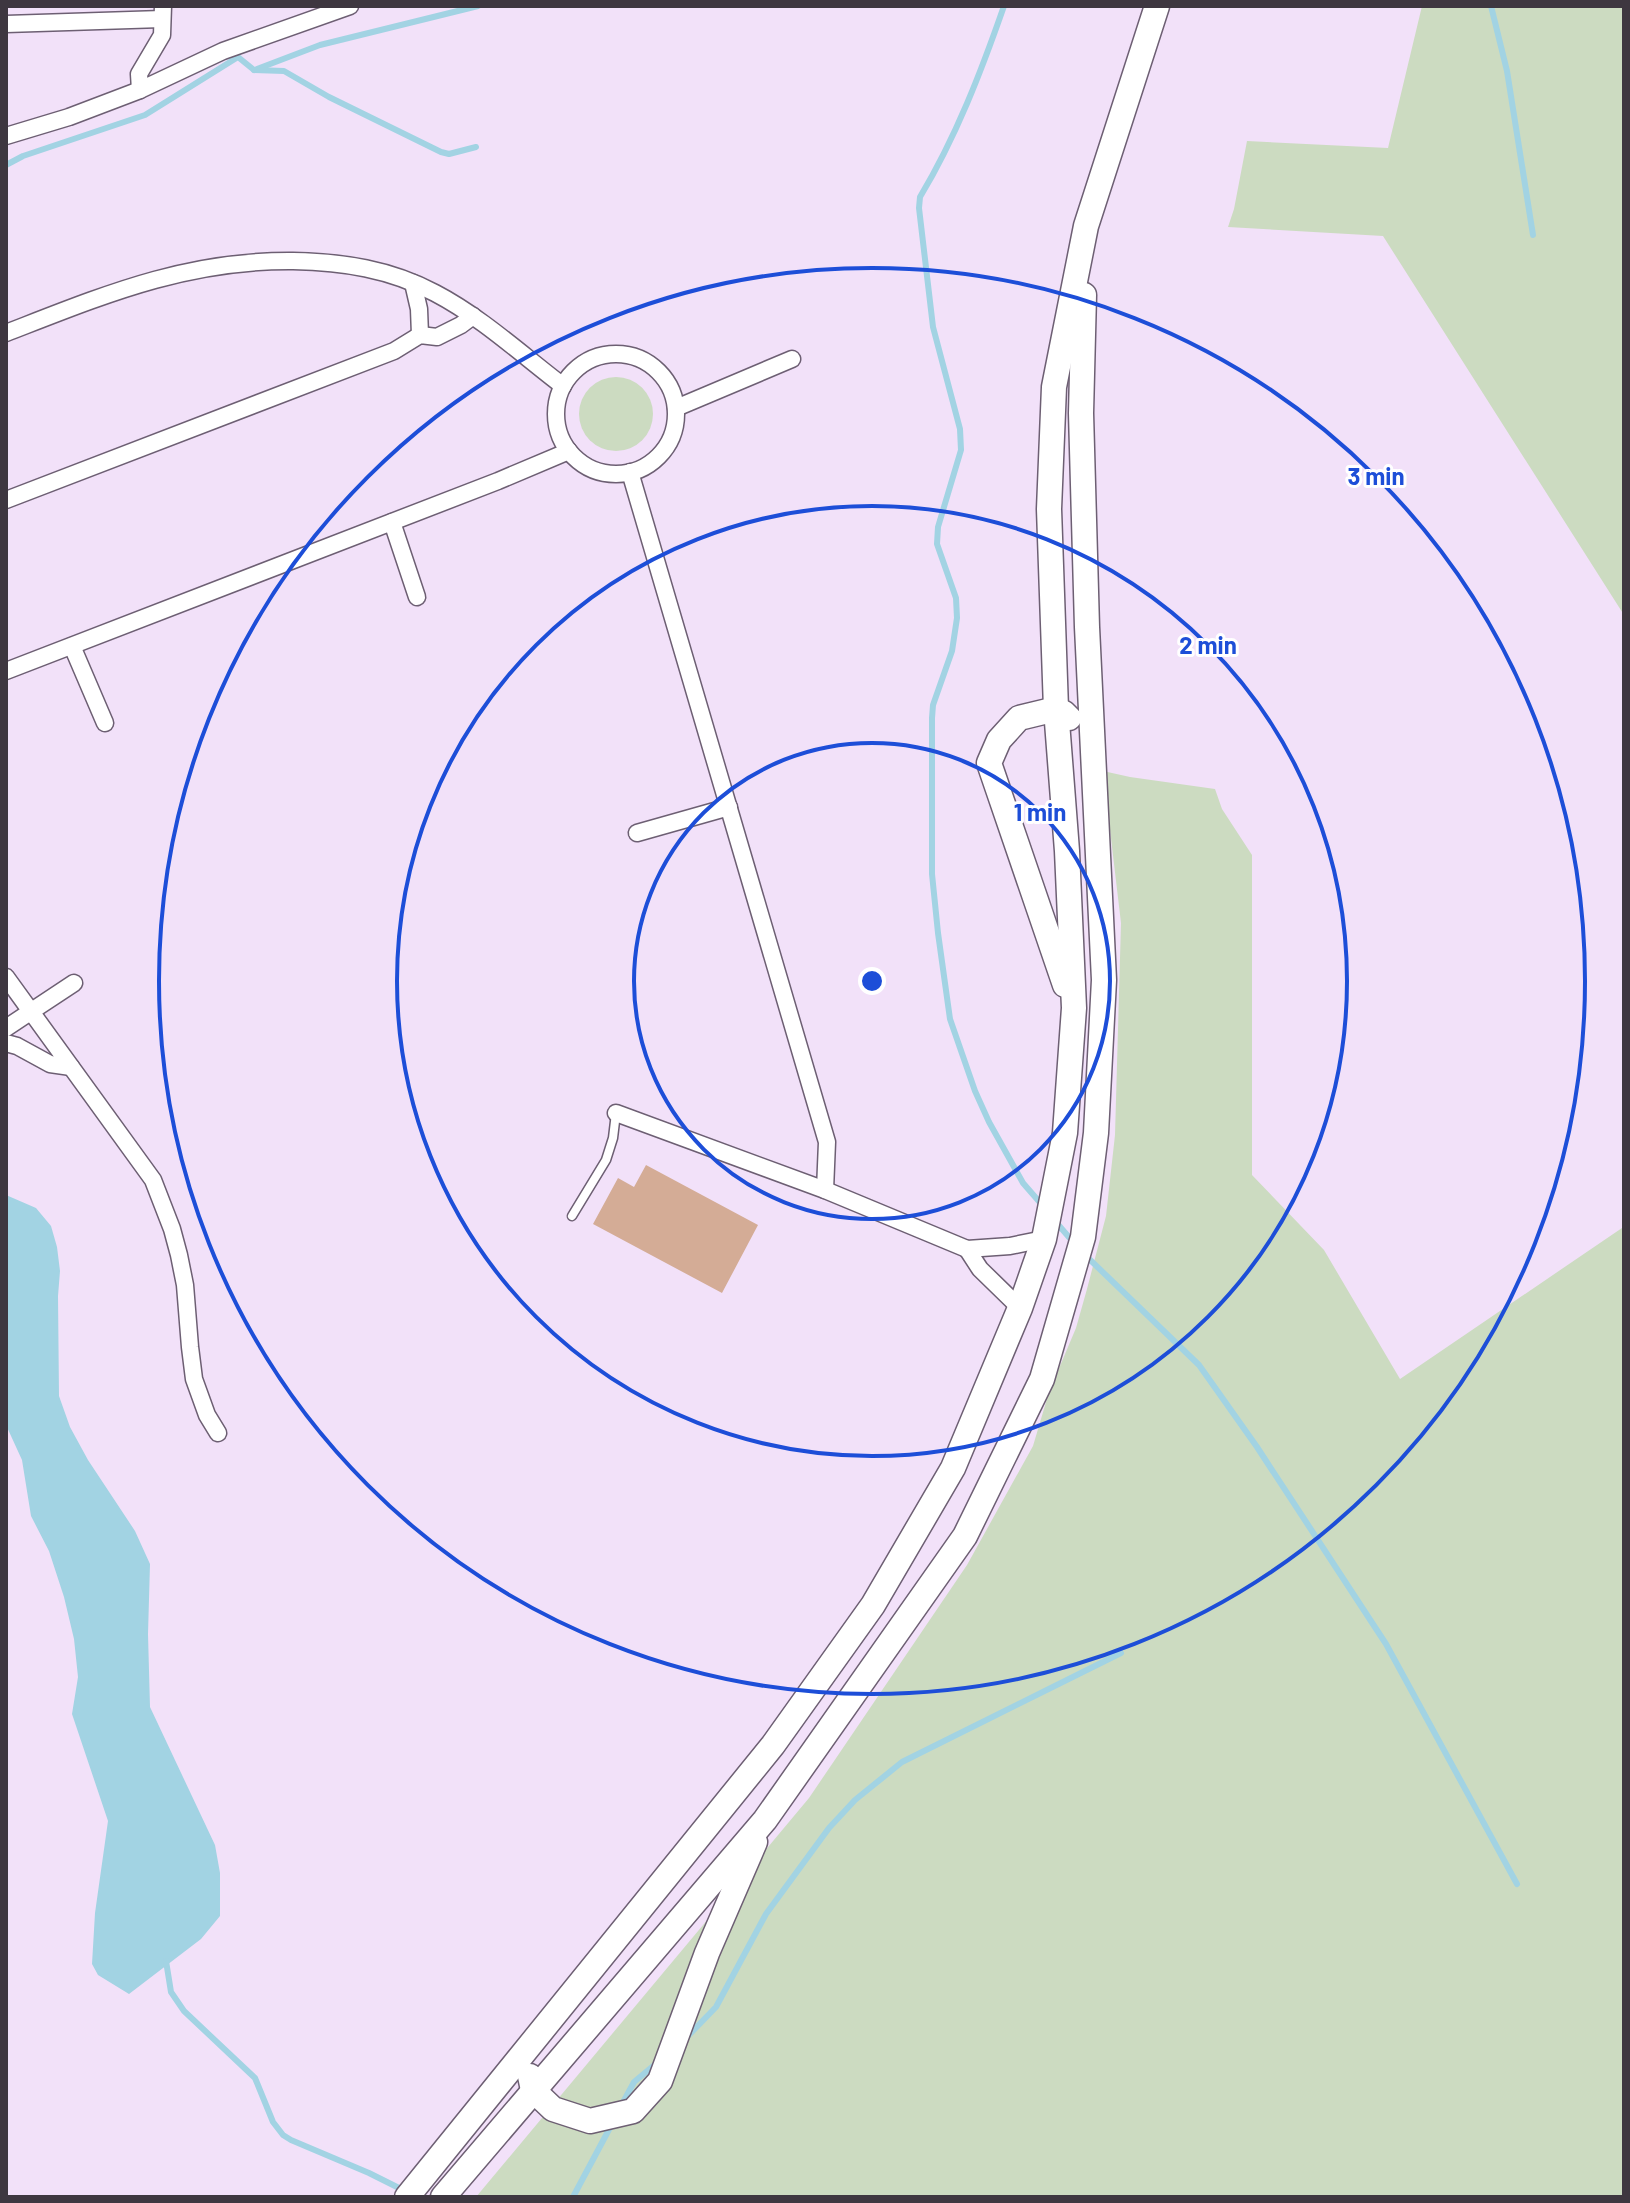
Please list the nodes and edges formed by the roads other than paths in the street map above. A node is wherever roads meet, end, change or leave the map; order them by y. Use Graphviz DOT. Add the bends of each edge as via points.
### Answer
graph roads {
  1 [pos="350,6"];
  2 [pos="1157,6"];
  3 [pos="162,13"];
  4 [pos="6,24"];
  5 [pos="140,90"];
  6 [pos="6,136"];
  7 [pos="1086,226"];
  8 [pos="413,283"];
  9 [pos="473,316"];
  10 [pos="6,333"];
  11 [pos="420,335"];
  12 [pos="792,359"];
  13 [pos="563,386"];
  14 [pos="676,408"];
  15 [pos="569,451"];
  16 [pos="630,472"];
  17 [pos="6,500"];
  18 [pos="392,522"];
  19 [pos="417,597"];
  20 [pos="72,646"];
  21 [pos="6,671"];
  22 [pos="1056,709"];
  23 [pos="105,723"];
  24 [pos="729,807"];
  25 [pos="637,833"];
  26 [pos="1097,849"];
  27 [pos="6,977"];
  28 [pos="74,983"];
  29 [pos="1074,1008"];
  30 [pos="32,1011"];
  31 [pos="6,1028"];
  32 [pos="6,1043"];
  33 [pos="71,1067"];
  34 [pos="616,1113"];
  35 [pos="825,1190"];
  36 [pos="572,1216"];
  37 [pos="1044,1239"];
  38 [pos="967,1249"];
  39 [pos="1020,1308"];
  40 [pos="218,1433"];
  41 [pos="765,1820"];
  42 [pos="637,1915"];
  43 [pos="533,2090"];
  44 [pos="407,2197"];
  45 [pos="443,2197"];
  1 -- 5 [label="street" via="223,51"];
  2 -- 7 [label="main road"];
  3 -- 4 [label="street"];
  3 -- 5 [label="street" via="162,35 139,74"];
  5 -- 6 [label="street"];
  7 -- 22 [label="main road" via="1054,387 1049,509"];
  7 -- 26 [label="main road" via="1081,413"];
  8 -- 9 [label="street"];
  8 -- 10 [label="street" via="332,261 241,262 141,282"];
  8 -- 11 [label="street"];
  9 -- 11 [label="street" via="437,337"];
  9 -- 13 [label="street"];
  11 -- 17 [label="street" via="394,351"];
  12 -- 14 [label="street"];
  13 -- 14 [label="street" via="587,361 619,353 644,361 664,376"];
  13 -- 15 [label="street" via="556,419"];
  14 -- 16 [label="street" via="675,425 660,455"];
  15 -- 16 [label="street" via="596,471"];
  15 -- 18 [label="street"];
  16 -- 24 [label="street"];
  18 -- 19 [label="street"];
  18 -- 20 [label="street"];
  20 -- 21 [label="street"];
  20 -- 23 [label="street"];
  22 -- 26 [label="main road" via="1069,718"];
  22 -- 29 [label="main road"];
  22 -- 29 [label="main road" via="1019,718 999,740 989,763"];
  24 -- 25 [label="street"];
  24 -- 35 [label="street" via="827,1142"];
  26 -- 41 [label="main road" via="1104,980 1096,1133 1083,1237 1042,1379 965,1536"];
  27 -- 30 [label="street"];
  28 -- 30 [label="street"];
  29 -- 37 [label="main road" via="1065,1133"];
  30 -- 31 [label="street"];
  30 -- 33 [label="street"];
  32 -- 33 [label="street" via="50,1064"];
  33 -- 40 [label="street" via="153,1180 179,1255 194,1379"];
  34 -- 35 [label="street"];
  34 -- 36 [label="lane" via="606,1160"];
  35 -- 38 [label="street"];
  37 -- 38 [label="street"];
  37 -- 39 [label="main road"];
  38 -- 39 [label="street"];
  39 -- 42 [label="main road" via="953,1468 873,1605 773,1745"];
  41 -- 43 [label="main road"];
  41 -- 43 [label="main road" via="707,1953 660,2081 633,2111 590,2121 553,2109"];
  42 -- 43 [label="main road" via="535,2058"];
  42 -- 44 [label="main road"];
  43 -- 45 [label="main road"];
}
